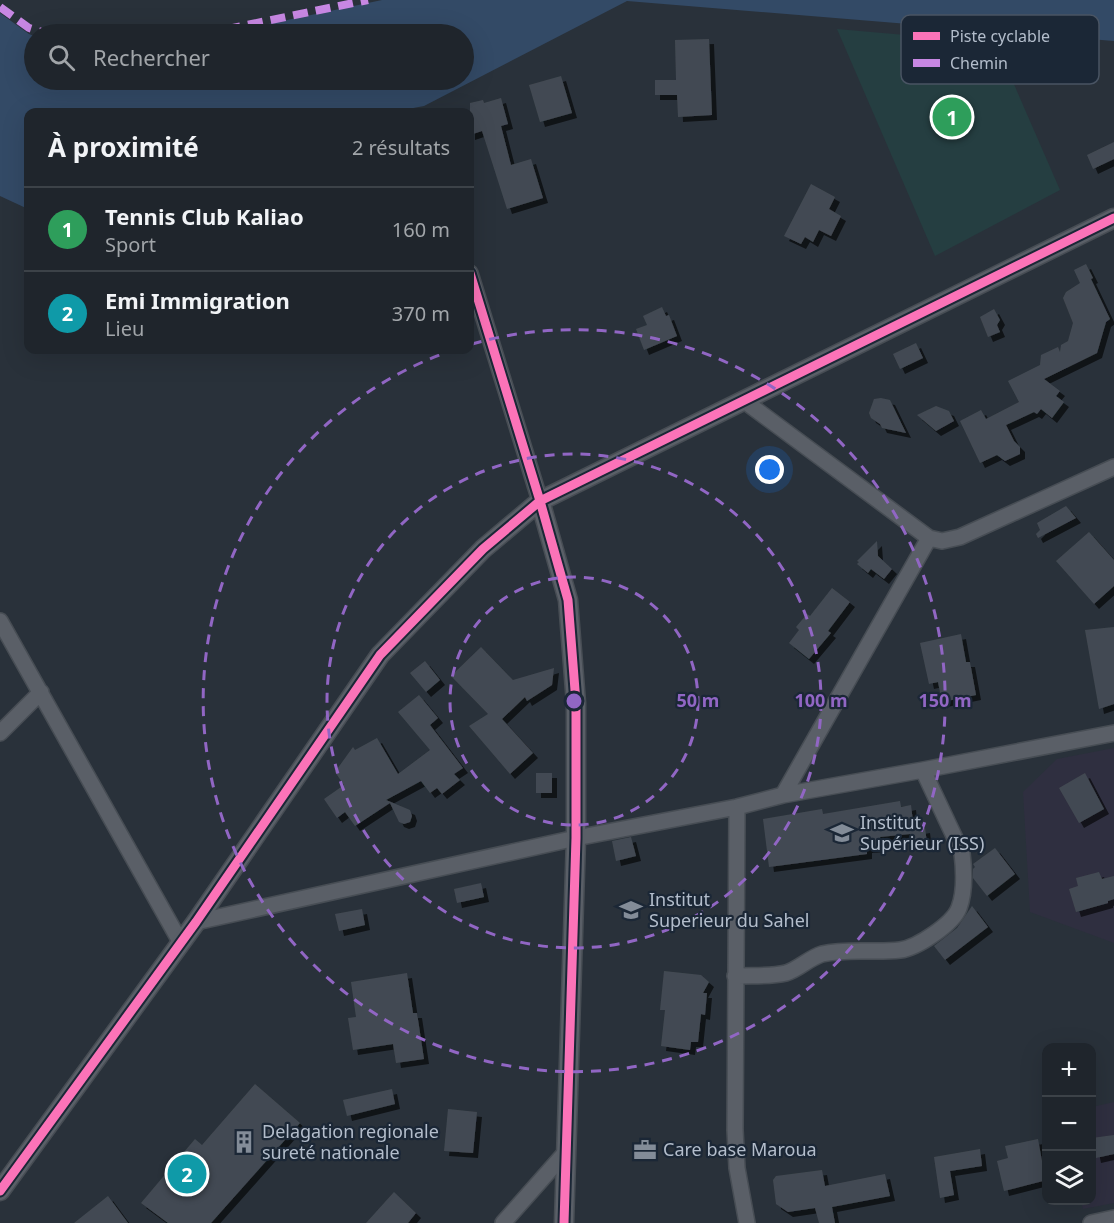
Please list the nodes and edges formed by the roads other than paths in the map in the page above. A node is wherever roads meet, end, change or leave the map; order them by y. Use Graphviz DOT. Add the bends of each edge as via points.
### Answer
graph roads {
  1 [pos="1114,218"];
  2 [pos="474,286"];
  3 [pos="743,400"];
  4 [pos="1114,467"];
  5 [pos="540,501"];
  6 [pos="929,538"];
  7 [pos="0,621"];
  8 [pos="41,692"];
  9 [pos="0,733"];
  10 [pos="1114,733"];
  11 [pos="923,770"];
  12 [pos="783,795"];
  13 [pos="737,807"];
  14 [pos="576,838"];
  15 [pos="196,922"];
  16 [pos="181,943"];
  17 [pos="735,976"];
  18 [pos="565,1153"];
  19 [pos="0,1191"];
  20 [pos="1114,1218"];
  21 [pos="503,1223"];
  22 [pos="564,1223"];
  23 [pos="747,1223"];
  24 [pos="1091,1223"];
  1 -- 3 [label="street"];
  2 -- 5 [label="street"];
  3 -- 5 [label="street"];
  3 -- 6 [label="street"];
  4 -- 6 [label="street" via="960,537 942,541"];
  5 -- 14 [label="street" via="568,600 576,703"];
  5 -- 15 [label="street" via="483,549 380,655"];
  6 -- 12 [label="street"];
  7 -- 8 [label="street"];
  8 -- 9 [label="street"];
  8 -- 16 [label="street"];
  10 -- 11 [label="street"];
  11 -- 12 [label="street"];
  11 -- 17 [label="street" via="962,853 960,900 954,916 924,940 902,950 839,951 820,955 787,972"];
  12 -- 13 [label="street"];
  13 -- 14 [label="street"];
  13 -- 17 [label="street"];
  14 -- 15 [label="street"];
  14 -- 18 [label="street"];
  15 -- 16 [label="street"];
  16 -- 19 [label="street"];
  17 -- 23 [label="street" via="736,1168"];
  18 -- 21 [label="street"];
  18 -- 22 [label="street"];
  20 -- 24 [label="street"];
}
